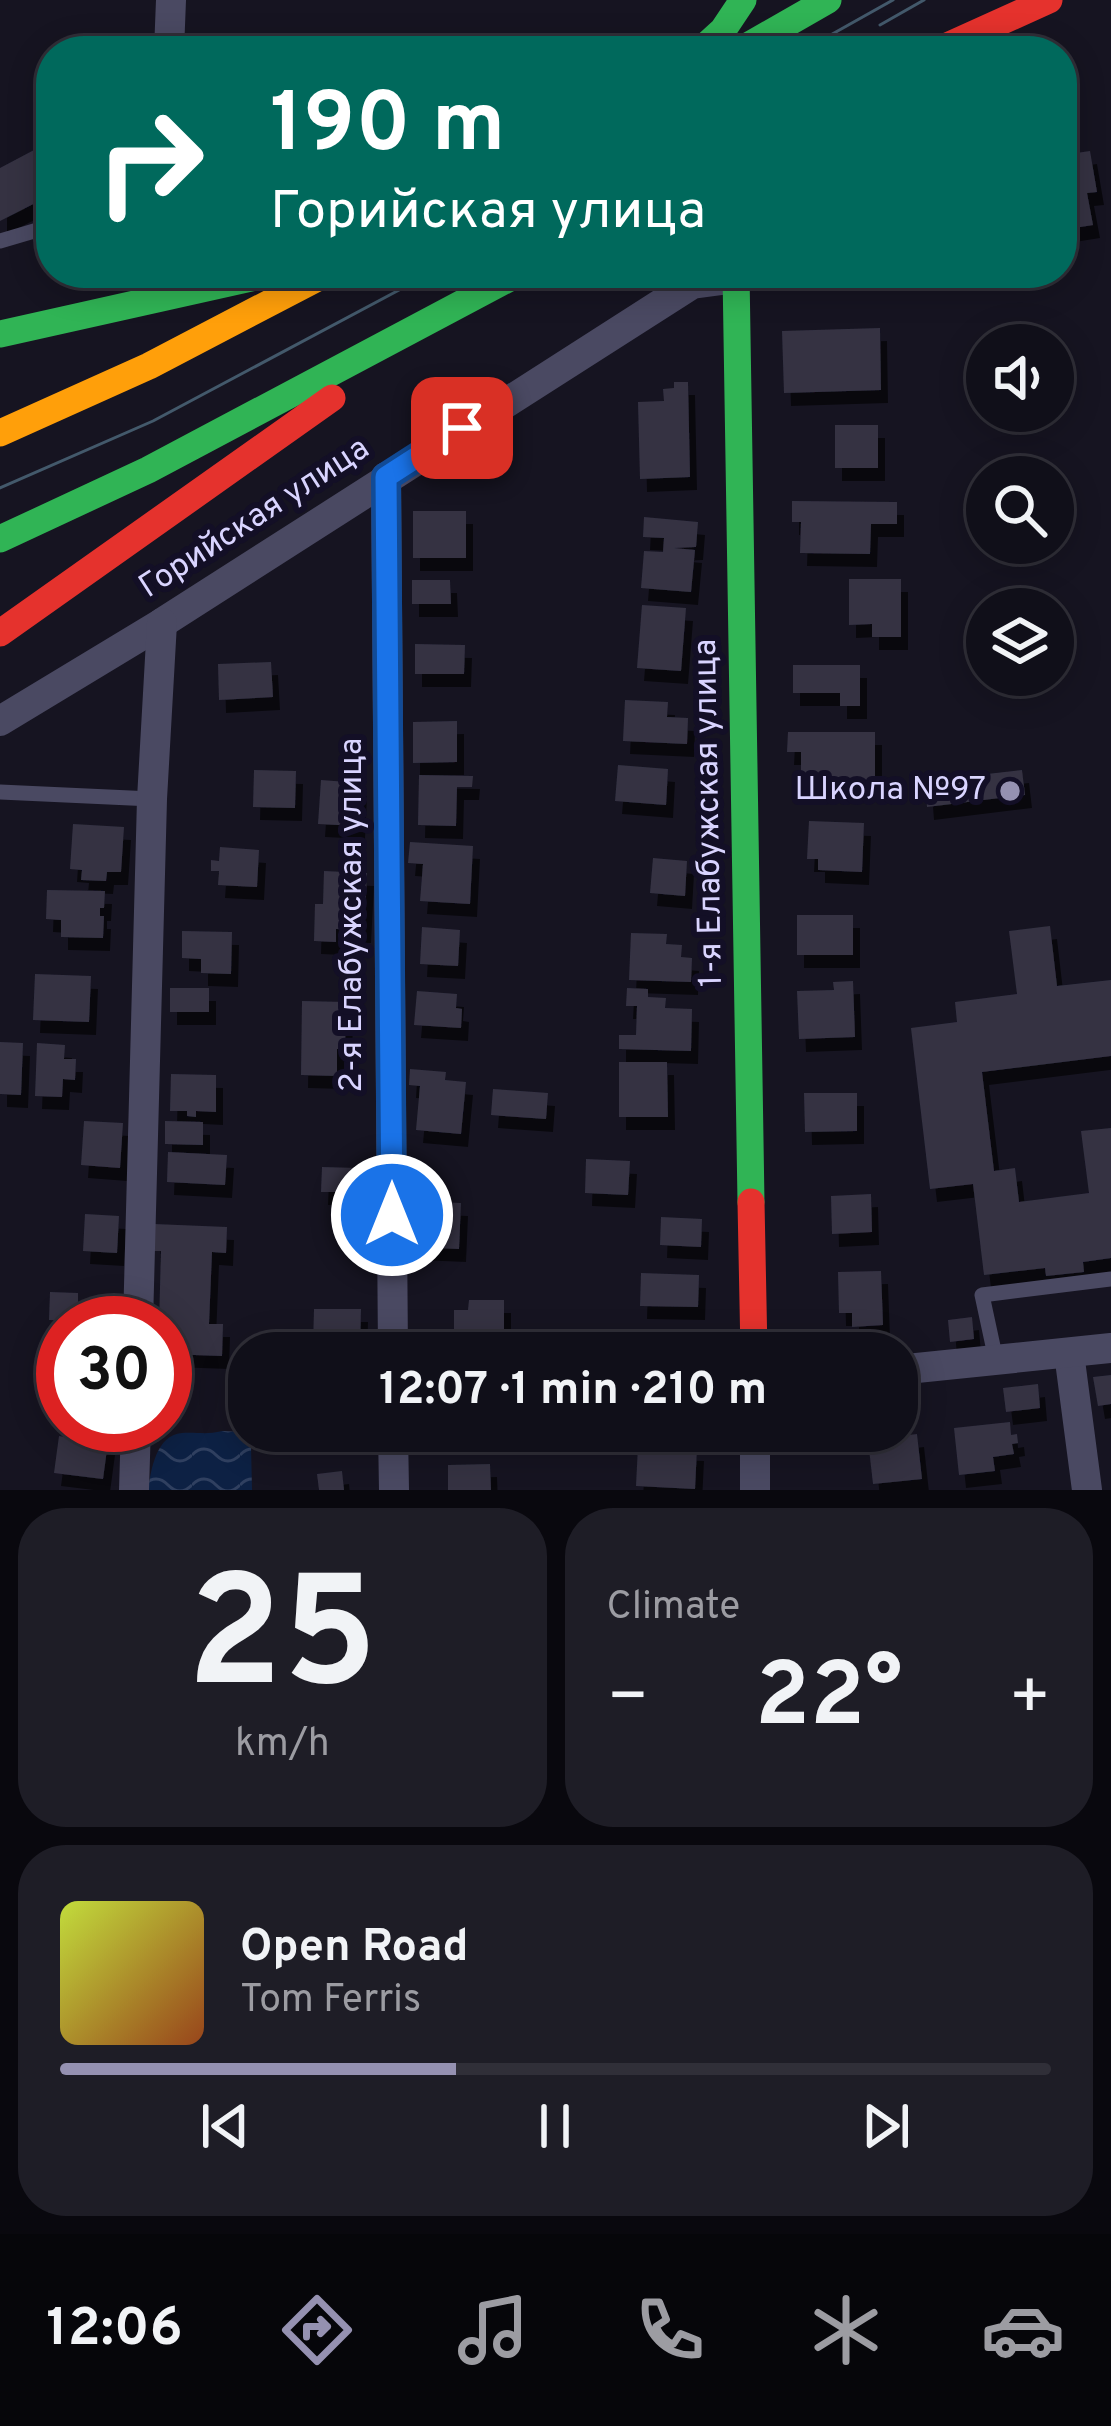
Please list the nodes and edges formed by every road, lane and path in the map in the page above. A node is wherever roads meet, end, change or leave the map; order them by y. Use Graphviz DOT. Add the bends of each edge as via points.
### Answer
graph roads {
  1 [pos="171,0"];
  2 [pos="742,0"];
  3 [pos="828,0"];
  4 [pos="1001,0"];
  5 [pos="1049,0"];
  6 [pos="170,36"];
  7 [pos="716,36"];
  8 [pos="765,36"];
  9 [pos="937,36"];
  10 [pos="969,36"];
  11 [pos="36,230"];
  12 [pos="0,241"];
  13 [pos="206,288"];
  14 [pos="298,288"];
  15 [pos="492,288"];
  16 [pos="686,288"];
  17 [pos="740,288"];
  18 [pos="455,309"];
  19 [pos="0,334"];
  20 [pos="0,434"];
  21 [pos="386,477"];
  22 [pos="0,539"];
  23 [pos="162,623"];
  24 [pos="0,633"];
  25 [pos="0,721"];
  26 [pos="0,792"];
  27 [pos="152,799"];
  28 [pos="1111,1279"];
  29 [pos="139,1296"];
  30 [pos="393,1332"];
  31 [pos="754,1332"];
  32 [pos="1111,1348"];
  33 [pos="1069,1353"];
  34 [pos="996,1360"];
  35 [pos="918,1368"];
  36 [pos="135,1452"];
  37 [pos="393,1452"];
  38 [pos="754,1452"];
  39 [pos="134,1490"];
  40 [pos="394,1490"];
  41 [pos="755,1490"];
  42 [pos="1087,1490"];
  1 -- 6 [label="street"];
  2 -- 7 [label="main road"];
  3 -- 8 [label="main road"];
  4 -- 9 [label="main road"];
  5 -- 10 [label="main road"];
  11 -- 12 [label="lane"];
  13 -- 19 [label="main road"];
  14 -- 20 [label="main road"];
  15 -- 18 [label="main road"];
  16 -- 21 [label="street, Горийская улица"];
  17 -- 31 [label="main road, 1-я Елабужская улица"];
  18 -- 22 [label="main road"];
  18 -- 24 [label="main road"];
  21 -- 23 [label="street, Горийская улица"];
  21 -- 30 [label="street, 2-я Елабужская улица"];
  23 -- 25 [label="street, Горийская улица"];
  23 -- 27 [label="street"];
  26 -- 27 [label="lane"];
  27 -- 29 [label="street"];
  28 -- 34 [label="lane" via="982,1295"];
  32 -- 33 [label="street"];
  33 -- 34 [label="street"];
  33 -- 42 [label="street"];
  34 -- 35 [label="street"];
  36 -- 39 [label="street"];
  37 -- 40 [label="street"];
  38 -- 41 [label="street"];
}
